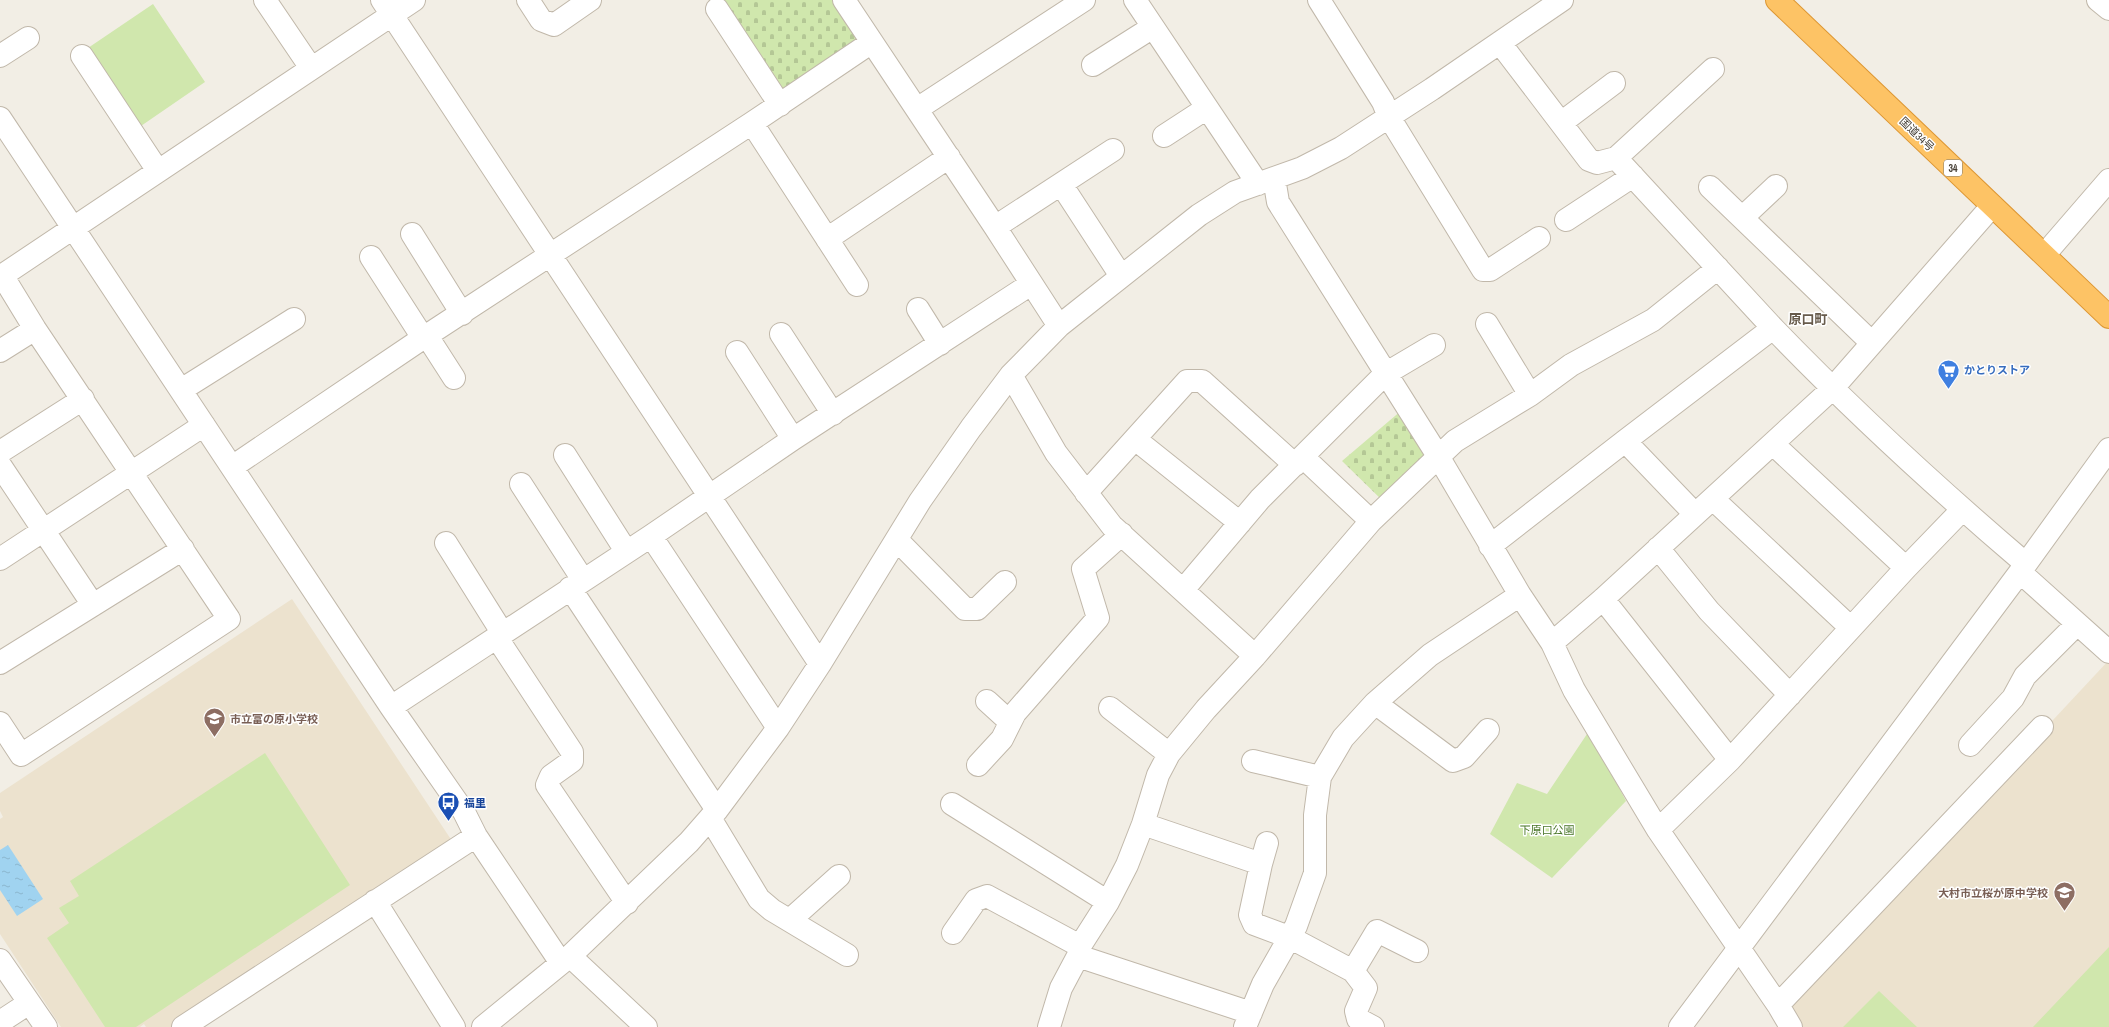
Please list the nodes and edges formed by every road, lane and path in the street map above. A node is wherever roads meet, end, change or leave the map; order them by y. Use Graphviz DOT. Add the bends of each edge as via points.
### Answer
graph roads {
  1 [pos="265,0"];
  2 [pos="414,0"];
  3 [pos="528,0"];
  4 [pos="590,0"];
  5 [pos="1084,0"];
  6 [pos="1135,0"];
  7 [pos="1319,0"];
  8 [pos="1562,0"];
  9 [pos="1777,0"];
  10 [pos="2098,0"];
  11 [pos="846,1"];
  12 [pos="387,7"];
  13 [pos="717,8"];
  14 [pos="2109,9"];
  15 [pos="1153,27"];
  16 [pos="28,38"];
  17 [pos="872,42"];
  18 [pos="1500,43"];
  19 [pos="0,56"];
  20 [pos="82,56"];
  21 [pos="1093,65"];
  22 [pos="311,68"];
  23 [pos="1713,69"];
  24 [pos="1614,83"];
  25 [pos="780,105"];
  26 [pos="1207,108"];
  27 [pos="917,109"];
  28 [pos="1389,117"];
  29 [pos="0,118"];
  30 [pos="1561,123"];
  31 [pos="752,124"];
  32 [pos="1164,136"];
  33 [pos="1113,150"];
  34 [pos="949,157"];
  35 [pos="1616,158"];
  36 [pos="158,171"];
  37 [pos="1633,176"];
  38 [pos="2109,180"];
  39 [pos="1266,181"];
  40 [pos="1060,184"];
  41 [pos="1776,186"];
  42 [pos="1710,187"];
  43 [pos="1992,206"];
  44 [pos="1743,217"];
  45 [pos="1566,220"];
  46 [pos="995,227"];
  47 [pos="73,228"];
  48 [pos="417,232"];
  49 [pos="1539,238"];
  50 [pos="827,239"];
  51 [pos="2045,254"];
  52 [pos="550,255"];
  53 [pos="371,257"];
  54 [pos="1718,268"];
  55 [pos="1,276"];
  56 [pos="1121,276"];
  57 [pos="1031,284"];
  58 [pos="857,286"];
  59 [pos="918,309"];
  60 [pos="468,310"];
  61 [pos="2109,317"];
  62 [pos="294,319"];
  63 [pos="1487,324"];
  64 [pos="1059,326"];
  65 [pos="1773,328"];
  66 [pos="35,330"];
  67 [pos="781,334"];
  68 [pos="425,337"];
  69 [pos="1872,343"];
  70 [pos="940,344"];
  71 [pos="1434,345"];
  72 [pos="0,351"];
  73 [pos="737,352"];
  74 [pos="1386,374"];
  75 [pos="1011,376"];
  76 [pos="454,378"];
  77 [pos="1832,389"];
  78 [pos="181,390"];
  79 [pos="1530,394"];
  80 [pos="83,399"];
  81 [pos="834,414"];
  82 [pos="204,424"];
  83 [pos="792,439"];
  84 [pos="1135,439"];
  85 [pos="1624,441"];
  86 [pos="1772,444"];
  87 [pos="2109,449"];
  88 [pos="0,452"];
  89 [pos="565,455"];
  90 [pos="1438,456"];
  91 [pos="1299,461"];
  92 [pos="0,465"];
  93 [pos="232,467"];
  94 [pos="132,474"];
  95 [pos="521,484"];
  96 [pos="1086,493"];
  97 [pos="708,496"];
  98 [pos="1713,499"];
  99 [pos="1962,510"];
  100 [pos="1694,514"];
  101 [pos="1371,521"];
  102 [pos="1240,523"];
  103 [pos="44,530"];
  104 [pos="1122,534"];
  105 [pos="651,536"];
  106 [pos="897,540"];
  107 [pos="446,543"];
  108 [pos="1490,546"];
  109 [pos="1658,548"];
  110 [pos="183,549"];
  111 [pos="626,551"];
  112 [pos="0,559"];
  113 [pos="1906,568"];
  114 [pos="2023,568"];
  115 [pos="1005,582"];
  116 [pos="577,584"];
  117 [pos="1183,590"];
  118 [pos="1520,595"];
  119 [pos="1603,599"];
  120 [pos="93,605"];
  121 [pos="2077,624"];
  122 [pos="1851,628"];
  123 [pos="500,636"];
  124 [pos="1552,643"];
  125 [pos="2109,652"];
  126 [pos="1255,656"];
  127 [pos="0,663"];
  128 [pos="820,664"];
  129 [pos="1790,695"];
  130 [pos="987,702"];
  131 [pos="1375,703"];
  132 [pos="391,707"];
  133 [pos="1110,708"];
  134 [pos="1010,722"];
  135 [pos="0,723"];
  136 [pos="778,728"];
  137 [pos="2042,728"];
  138 [pos="1488,730"];
  139 [pos="1970,745"];
  140 [pos="1169,754"];
  141 [pos="1730,760"];
  142 [pos="1253,761"];
  143 [pos="978,765"];
  144 [pos="1320,777"];
  145 [pos="952,804"];
  146 [pos="713,814"];
  147 [pos="1143,824"];
  148 [pos="1658,830"];
  149 [pos="476,836"];
  150 [pos="1266,843"];
  151 [pos="1262,864"];
  152 [pos="839,876"];
  153 [pos="375,901"];
  154 [pos="1108,902"];
  155 [pos="627,903"];
  156 [pos="790,920"];
  157 [pos="953,933"];
  158 [pos="1290,937"];
  159 [pos="1738,948"];
  160 [pos="1079,951"];
  161 [pos="1417,951"];
  162 [pos="847,956"];
  163 [pos="0,960"];
  164 [pos="566,960"];
  165 [pos="1353,971"];
  166 [pos="29,1003"];
  167 [pos="1778,1005"];
  168 [pos="1248,1020"];
  169 [pos="0,1022"];
  170 [pos="46,1027"];
  171 [pos="183,1027"];
  172 [pos="454,1027"];
  173 [pos="483,1027"];
  174 [pos="646,1027"];
  175 [pos="1049,1027"];
  176 [pos="1373,1027"];
  177 [pos="1680,1027"];
  178 [pos="1791,1027"];
  1 -- 22 [label="street"];
  2 -- 12 [label="street"];
  3 -- 4 [label="street" via="541,20 554,25"];
  5 -- 27 [label="street"];
  6 -- 15 [label="street"];
  7 -- 28 [label="street" via="1383,102"];
  8 -- 18 [label="street"];
  9 -- 43 [label="highway, 国道34号 / 34"];
  10 -- 14 [label="street"];
  11 -- 17 [label="street"];
  12 -- 22 [label="street"];
  12 -- 52 [label="street"];
  13 -- 25 [label="street"];
  15 -- 21 [label="street"];
  15 -- 26 [label="street"];
  16 -- 19 [label="street"];
  17 -- 25 [label="street"];
  17 -- 27 [label="street"];
  18 -- 28 [label="street"];
  18 -- 30 [label="street"];
  20 -- 36 [label="street"];
  22 -- 36 [label="street"];
  23 -- 35 [label="street"];
  24 -- 30 [label="street"];
  25 -- 31 [label="street"];
  26 -- 32 [label="street"];
  26 -- 39 [label="street"];
  27 -- 34 [label="street"];
  28 -- 39 [label="street" via="1341,148 1302,168"];
  28 -- 49 [label="street" via="1483,270 1490,270"];
  29 -- 47 [label="street"];
  30 -- 35 [label="street" via="1589,160 1596,163"];
  31 -- 50 [label="street"];
  31 -- 52 [label="street"];
  33 -- 40 [label="street"];
  34 -- 46 [label="street"];
  34 -- 50 [label="street"];
  35 -- 37 [label="street"];
  36 -- 47 [label="street"];
  37 -- 45 [label="street"];
  37 -- 54 [label="street"];
  38 -- 51 [label="street"];
  39 -- 56 [label="street" via="1235,192 1199,215"];
  39 -- 74 [label="street"];
  40 -- 46 [label="street"];
  40 -- 56 [label="street"];
  41 -- 44 [label="street"];
  42 -- 44 [label="street"];
  43 -- 51 [label="highway, 国道34号 / 34"];
  43 -- 69 [label="street"];
  44 -- 69 [label="street"];
  46 -- 57 [label="street"];
  47 -- 55 [label="street"];
  47 -- 78 [label="street"];
  48 -- 60 [label="street"];
  50 -- 58 [label="street"];
  51 -- 61 [label="highway, 国道34号 / 34"];
  52 -- 60 [label="street"];
  52 -- 97 [label="street"];
  53 -- 68 [label="street"];
  54 -- 65 [label="street"];
  54 -- 79 [label="street" via="1653,320 1571,365"];
  55 -- 66 [label="street"];
  56 -- 64 [label="street"];
  57 -- 64 [label="street"];
  57 -- 70 [label="street"];
  59 -- 70 [label="street"];
  60 -- 68 [label="street"];
  62 -- 78 [label="street"];
  63 -- 79 [label="street"];
  64 -- 75 [label="street"];
  65 -- 77 [label="street"];
  65 -- 85 [label="street"];
  66 -- 72 [label="street"];
  66 -- 80 [label="street"];
  67 -- 81 [label="street"];
  68 -- 76 [label="street"];
  68 -- 93 [label="street"];
  69 -- 77 [label="street"];
  70 -- 81 [label="street"];
  71 -- 74 [label="street"];
  73 -- 83 [label="street"];
  74 -- 90 [label="street"];
  74 -- 91 [label="street"];
  75 -- 96 [label="street" via="1056,453"];
  75 -- 106 [label="street" via="920,501"];
  77 -- 86 [label="street"];
  77 -- 99 [label="street"];
  78 -- 82 [label="street"];
  79 -- 90 [label="street" via="1455,441"];
  80 -- 88 [label="street"];
  80 -- 94 [label="street"];
  81 -- 83 [label="street"];
  82 -- 93 [label="street"];
  82 -- 94 [label="street"];
  83 -- 97 [label="street"];
  84 -- 91 [label="street" via="1187,381 1202,381"];
  84 -- 96 [label="street"];
  84 -- 102 [label="street"];
  85 -- 100 [label="street"];
  85 -- 108 [label="street"];
  86 -- 98 [label="street"];
  86 -- 113 [label="street"];
  87 -- 114 [label="street"];
  89 -- 111 [label="street"];
  90 -- 101 [label="street"];
  90 -- 108 [label="street"];
  91 -- 101 [label="street"];
  91 -- 102 [label="street" via="1260,499"];
  92 -- 103 [label="street"];
  93 -- 132 [label="street"];
  94 -- 103 [label="street"];
  94 -- 110 [label="street"];
  95 -- 116 [label="street"];
  96 -- 104 [label="street" via="1112,526"];
  97 -- 105 [label="street"];
  97 -- 128 [label="street"];
  98 -- 100 [label="street"];
  98 -- 122 [label="street"];
  99 -- 113 [label="street"];
  99 -- 114 [label="street"];
  100 -- 109 [label="street"];
  101 -- 126 [label="street"];
  102 -- 117 [label="street"];
  103 -- 112 [label="street"];
  103 -- 120 [label="street"];
  104 -- 117 [label="street"];
  104 -- 134 [label="street" via="1083,569 1098,618"];
  105 -- 111 [label="street"];
  105 -- 136 [label="street"];
  106 -- 115 [label="street" via="965,609 977,609"];
  106 -- 128 [label="street"];
  107 -- 123 [label="street"];
  108 -- 118 [label="street"];
  109 -- 119 [label="street"];
  109 -- 129 [label="street" via="1709,612"];
  110 -- 120 [label="street"];
  110 -- 135 [label="street" via="228,619 21,755"];
  111 -- 116 [label="street"];
  113 -- 122 [label="street"];
  114 -- 121 [label="street"];
  114 -- 159 [label="street"];
  116 -- 123 [label="street"];
  116 -- 146 [label="street"];
  117 -- 126 [label="street"];
  118 -- 124 [label="street"];
  118 -- 131 [label="street" via="1430,655"];
  119 -- 124 [label="street"];
  119 -- 141 [label="street"];
  120 -- 127 [label="street"];
  121 -- 125 [label="street"];
  121 -- 139 [label="street" via="2025,676 2013,698"];
  122 -- 129 [label="street"];
  123 -- 132 [label="street"];
  123 -- 155 [label="street" via="572,752 572,762 551,776 547,785"];
  124 -- 148 [label="street" via="1574,690"];
  126 -- 140 [label="street"];
  128 -- 136 [label="street"];
  129 -- 141 [label="street"];
  130 -- 134 [label="street"];
  131 -- 138 [label="street" via="1453,761 1464,758"];
  131 -- 144 [label="street" via="1342,738"];
  132 -- 149 [label="street" via="464,812"];
  133 -- 140 [label="street"];
  134 -- 143 [label="street" via="1002,739"];
  136 -- 146 [label="street"];
  137 -- 167 [label="street"];
  140 -- 147 [label="street" via="1156,781"];
  141 -- 148 [label="street"];
  142 -- 144 [label="street"];
  144 -- 158 [label="street" via="1315,815 1315,873"];
  145 -- 154 [label="street"];
  146 -- 155 [label="street"];
  146 -- 156 [label="street" via="759,899"];
  147 -- 151 [label="street"];
  147 -- 154 [label="street" via="1127,865"];
  148 -- 159 [label="street"];
  149 -- 153 [label="street"];
  149 -- 164 [label="street"];
  150 -- 151 [label="street"];
  151 -- 158 [label="street" via="1250,915 1254,924"];
  152 -- 156 [label="street"];
  153 -- 171 [label="street"];
  153 -- 172 [label="street"];
  154 -- 160 [label="street"];
  155 -- 164 [label="street"];
  156 -- 162 [label="street"];
  157 -- 160 [label="street" via="976,900 987,896"];
  158 -- 165 [label="street"];
  158 -- 168 [label="street" via="1263,984"];
  159 -- 167 [label="street"];
  159 -- 177 [label="street"];
  160 -- 168 [label="street"];
  160 -- 175 [label="street" via="1061,988"];
  161 -- 165 [label="street" via="1377,931"];
  163 -- 166 [label="street"];
  164 -- 173 [label="street"];
  164 -- 174 [label="street"];
  165 -- 176 [label="street" via="1366,988 1356,1010 1358,1019"];
  166 -- 169 [label="street"];
  166 -- 170 [label="street"];
  167 -- 178 [label="street"];
}
